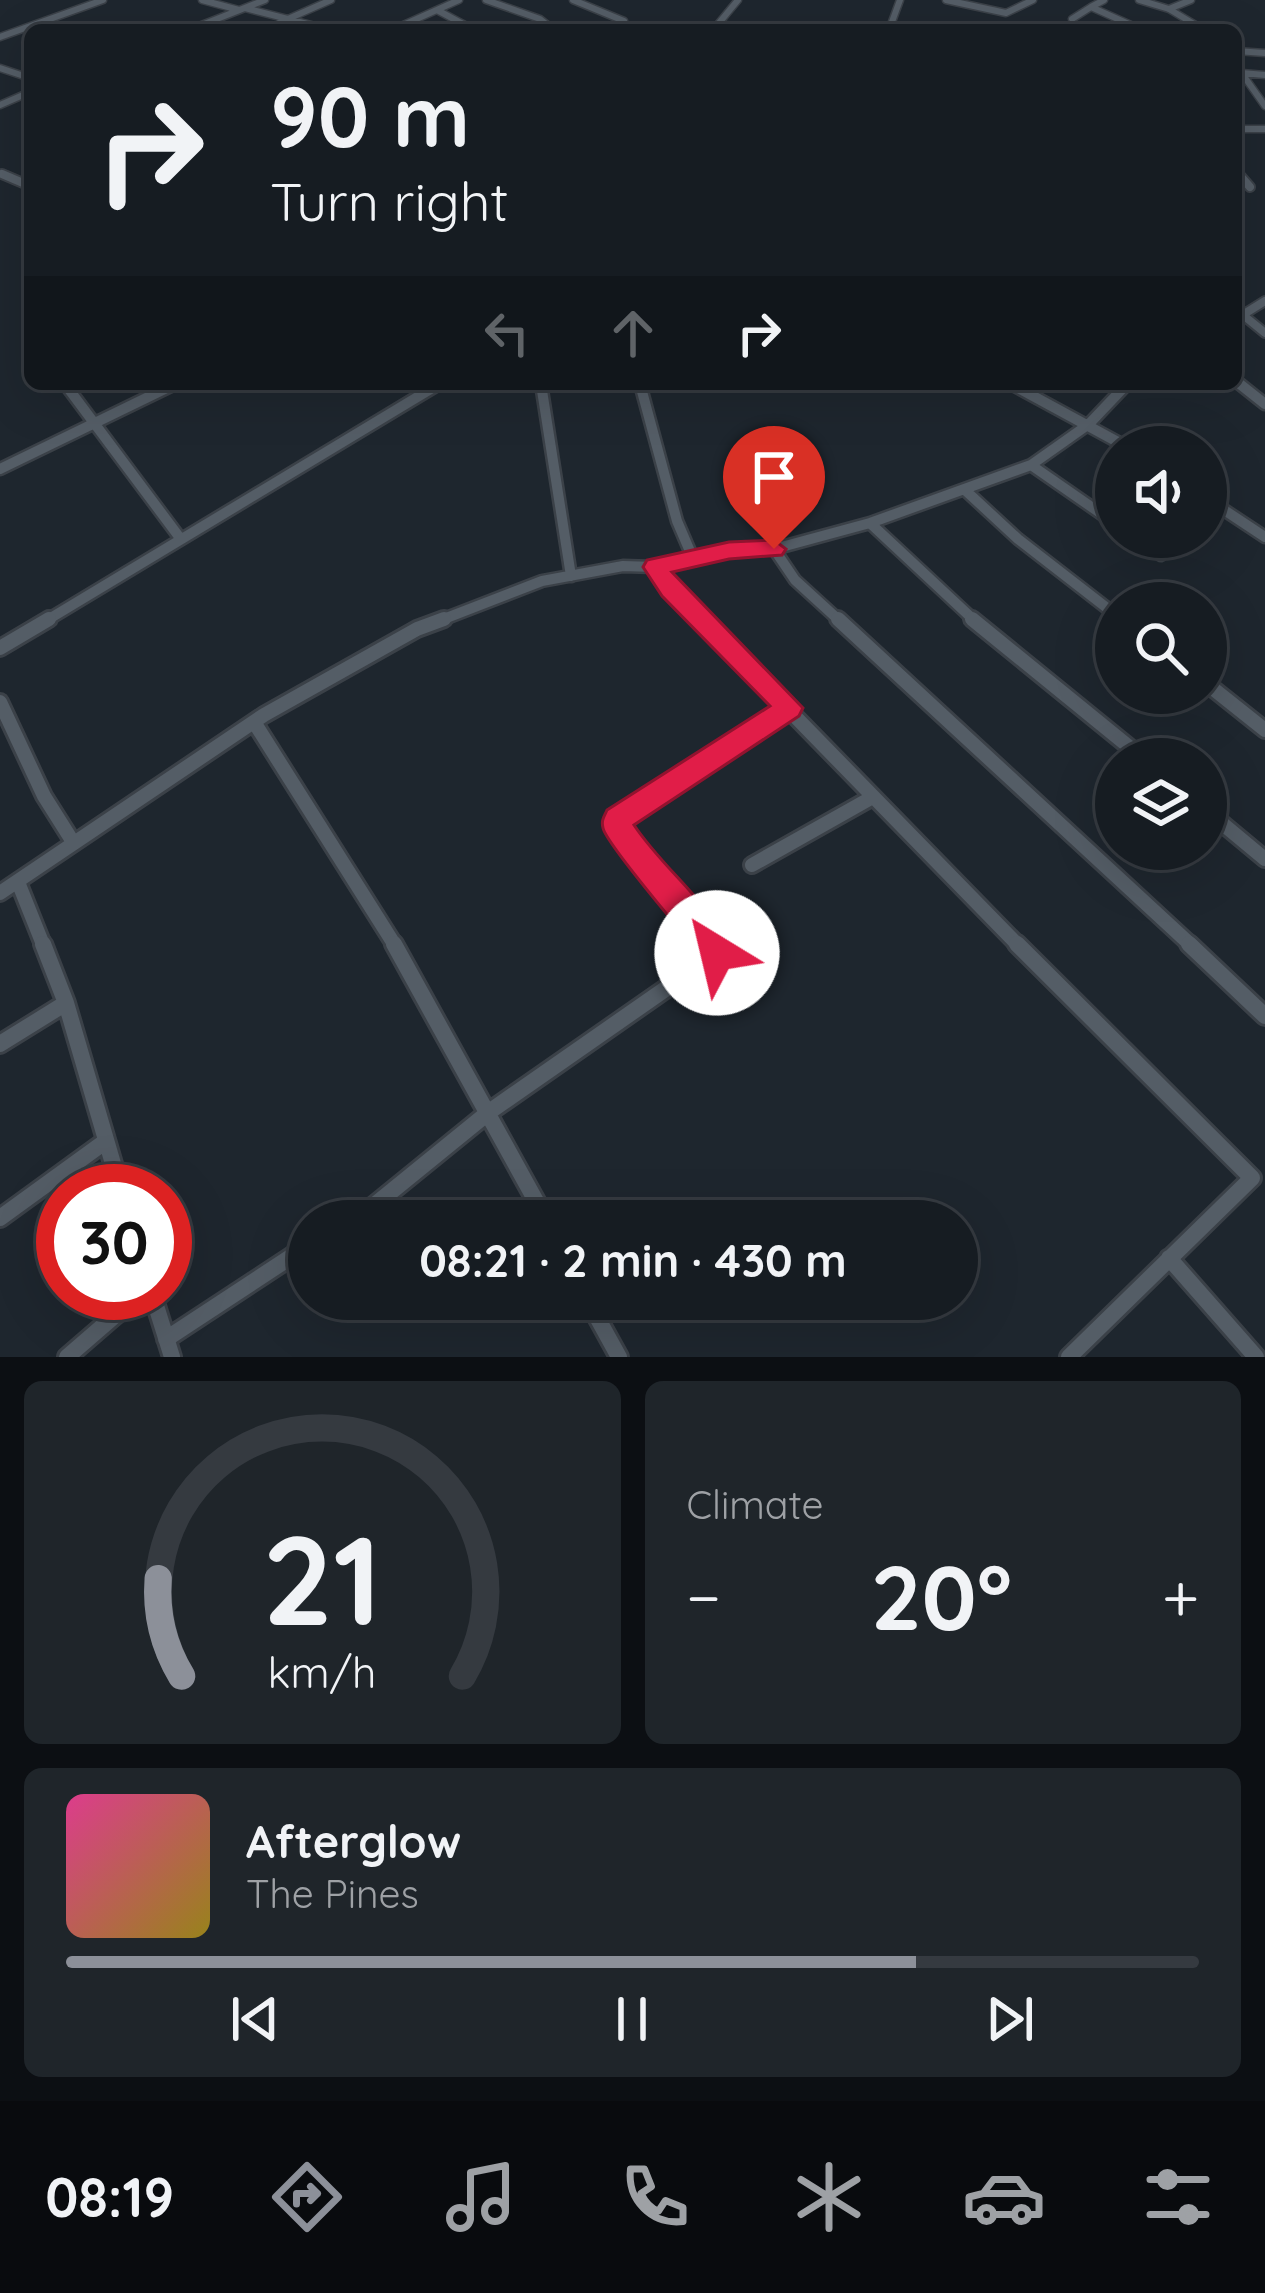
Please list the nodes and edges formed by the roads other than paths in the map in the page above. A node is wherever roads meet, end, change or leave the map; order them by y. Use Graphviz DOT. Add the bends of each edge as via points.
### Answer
graph roads {
  1 [pos="103,0"];
  2 [pos="202,0"];
  3 [pos="265,0"];
  4 [pos="331,0"];
  5 [pos="459,0"];
  6 [pos="486,0"];
  7 [pos="573,0"];
  8 [pos="738,0"];
  9 [pos="946,0"];
  10 [pos="1033,0"];
  11 [pos="1104,0"];
  12 [pos="1139,0"];
  13 [pos="1191,0"];
  14 [pos="1091,7"];
  15 [pos="242,9"];
  16 [pos="1169,9"];
  17 [pos="437,10"];
  18 [pos="290,19"];
  19 [pos="1072,19"];
  20 [pos="36,24"];
  21 [pos="204,24"];
  22 [pos="278,24"];
  23 [pos="309,24"];
  24 [pos="406,24"];
  25 [pos="463,24"];
  26 [pos="546,24"];
  27 [pos="616,24"];
  28 [pos="718,24"];
  29 [pos="1129,24"];
  30 [pos="1194,24"];
  31 [pos="1242,77"];
  32 [pos="1265,106"];
  33 [pos="1242,178"];
  34 [pos="1250,187"];
  35 [pos="69,390"];
  36 [pos="163,390"];
  37 [pos="418,390"];
  38 [pos="430,390"];
  39 [pos="542,390"];
  40 [pos="642,390"];
  41 [pos="1023,390"];
  42 [pos="1120,390"];
  43 [pos="424,394"];
  44 [pos="94,423"];
  45 [pos="1088,424"];
  46 [pos="1095,428"];
  47 [pos="1031,465"];
  48 [pos="0,469"];
  49 [pos="965,490"];
  50 [pos="1095,509"];
  51 [pos="1227,512"];
  52 [pos="870,523"];
  53 [pos="1265,537"];
  54 [pos="180,538"];
  55 [pos="774,549"];
  56 [pos="692,556"];
  57 [pos="656,567"];
  58 [pos="571,576"];
  59 [pos="1095,598"];
  60 [pos="0,648"];
  61 [pos="1227,700"];
  62 [pos="0,702"];
  63 [pos="789,708"];
  64 [pos="254,722"];
  65 [pos="1265,730"];
  66 [pos="1118,738"];
  67 [pos="871,798"];
  68 [pos="1227,828"];
  69 [pos="74,842"];
  70 [pos="1265,860"];
  71 [pos="752,866"];
  72 [pos="18,882"];
  73 [pos="0,893"];
  74 [pos="66,1003"];
  75 [pos="1265,1016"];
  76 [pos="0,1044"];
  77 [pos="488,1112"];
  78 [pos="106,1141"];
  79 [pos="113,1164"];
  80 [pos="1259,1174"];
  81 [pos="381,1200"];
  82 [pos="536,1200"];
  83 [pos="0,1218"];
  84 [pos="1169,1258"];
  85 [pos="288,1260"];
  86 [pos="110,1320"];
  87 [pos="599,1320"];
  88 [pos="169,1348"];
  89 [pos="67,1357"];
  90 [pos="619,1357"];
  91 [pos="1070,1357"];
  92 [pos="1256,1357"];
  1 -- 20 [label="street"];
  2 -- 15 [label="street"];
  3 -- 15 [label="street"];
  4 -- 18 [label="street"];
  5 -- 17 [label="street"];
  6 -- 26 [label="street"];
  7 -- 27 [label="street" via="624,21"];
  8 -- 28 [label="street"];
  9 -- 10 [label="street" via="1008,13"];
  11 -- 14 [label="street"];
  12 -- 16 [label="street"];
  13 -- 16 [label="street"];
  14 -- 19 [label="street"];
  14 -- 29 [label="street"];
  15 -- 18 [label="street"];
  15 -- 21 [label="street"];
  16 -- 30 [label="street"];
  17 -- 24 [label="street"];
  17 -- 25 [label="street"];
  18 -- 22 [label="street"];
  18 -- 23 [label="street"];
  31 -- 32 [label="street"];
  33 -- 34 [label="street"];
  35 -- 44 [label="street"];
  36 -- 44 [label="street"];
  37 -- 43 [label="street"];
  38 -- 43 [label="street"];
  39 -- 58 [label="street"];
  40 -- 56 [label="street"];
  41 -- 45 [label="street"];
  42 -- 45 [label="street"];
  43 -- 54 [label="street"];
  44 -- 48 [label="street"];
  44 -- 54 [label="street"];
  45 -- 46 [label="street"];
  45 -- 47 [label="street"];
  47 -- 49 [label="street"];
  47 -- 50 [label="street"];
  49 -- 52 [label="street"];
  49 -- 59 [label="street" via="982,513"];
  51 -- 53 [label="street"];
  52 -- 55 [label="street"];
  52 -- 66 [label="street"];
  54 -- 60 [label="street"];
  55 -- 56 [label="street"];
  55 -- 75 [label="street" via="795,580"];
  56 -- 57 [label="street"];
  57 -- 58 [label="street"];
  57 -- 63 [label="street"];
  58 -- 64 [label="street" via="416,628"];
  61 -- 65 [label="street"];
  62 -- 69 [label="street"];
  63 -- 67 [label="street"];
  63 -- 77 [label="street" via="618,819 632,849 717,953"];
  64 -- 69 [label="street"];
  64 -- 77 [label="street" via="401,955"];
  67 -- 71 [label="street"];
  67 -- 80 [label="street"];
  68 -- 70 [label="street"];
  69 -- 72 [label="street"];
  72 -- 73 [label="street"];
  72 -- 74 [label="street"];
  74 -- 76 [label="street"];
  74 -- 78 [label="street"];
  77 -- 81 [label="street"];
  77 -- 82 [label="street"];
  78 -- 79 [label="street"];
  78 -- 83 [label="street"];
  80 -- 84 [label="street"];
  84 -- 91 [label="street"];
  84 -- 92 [label="street"];
  85 -- 88 [label="street"];
  86 -- 89 [label="street"];
  87 -- 90 [label="street"];
}
